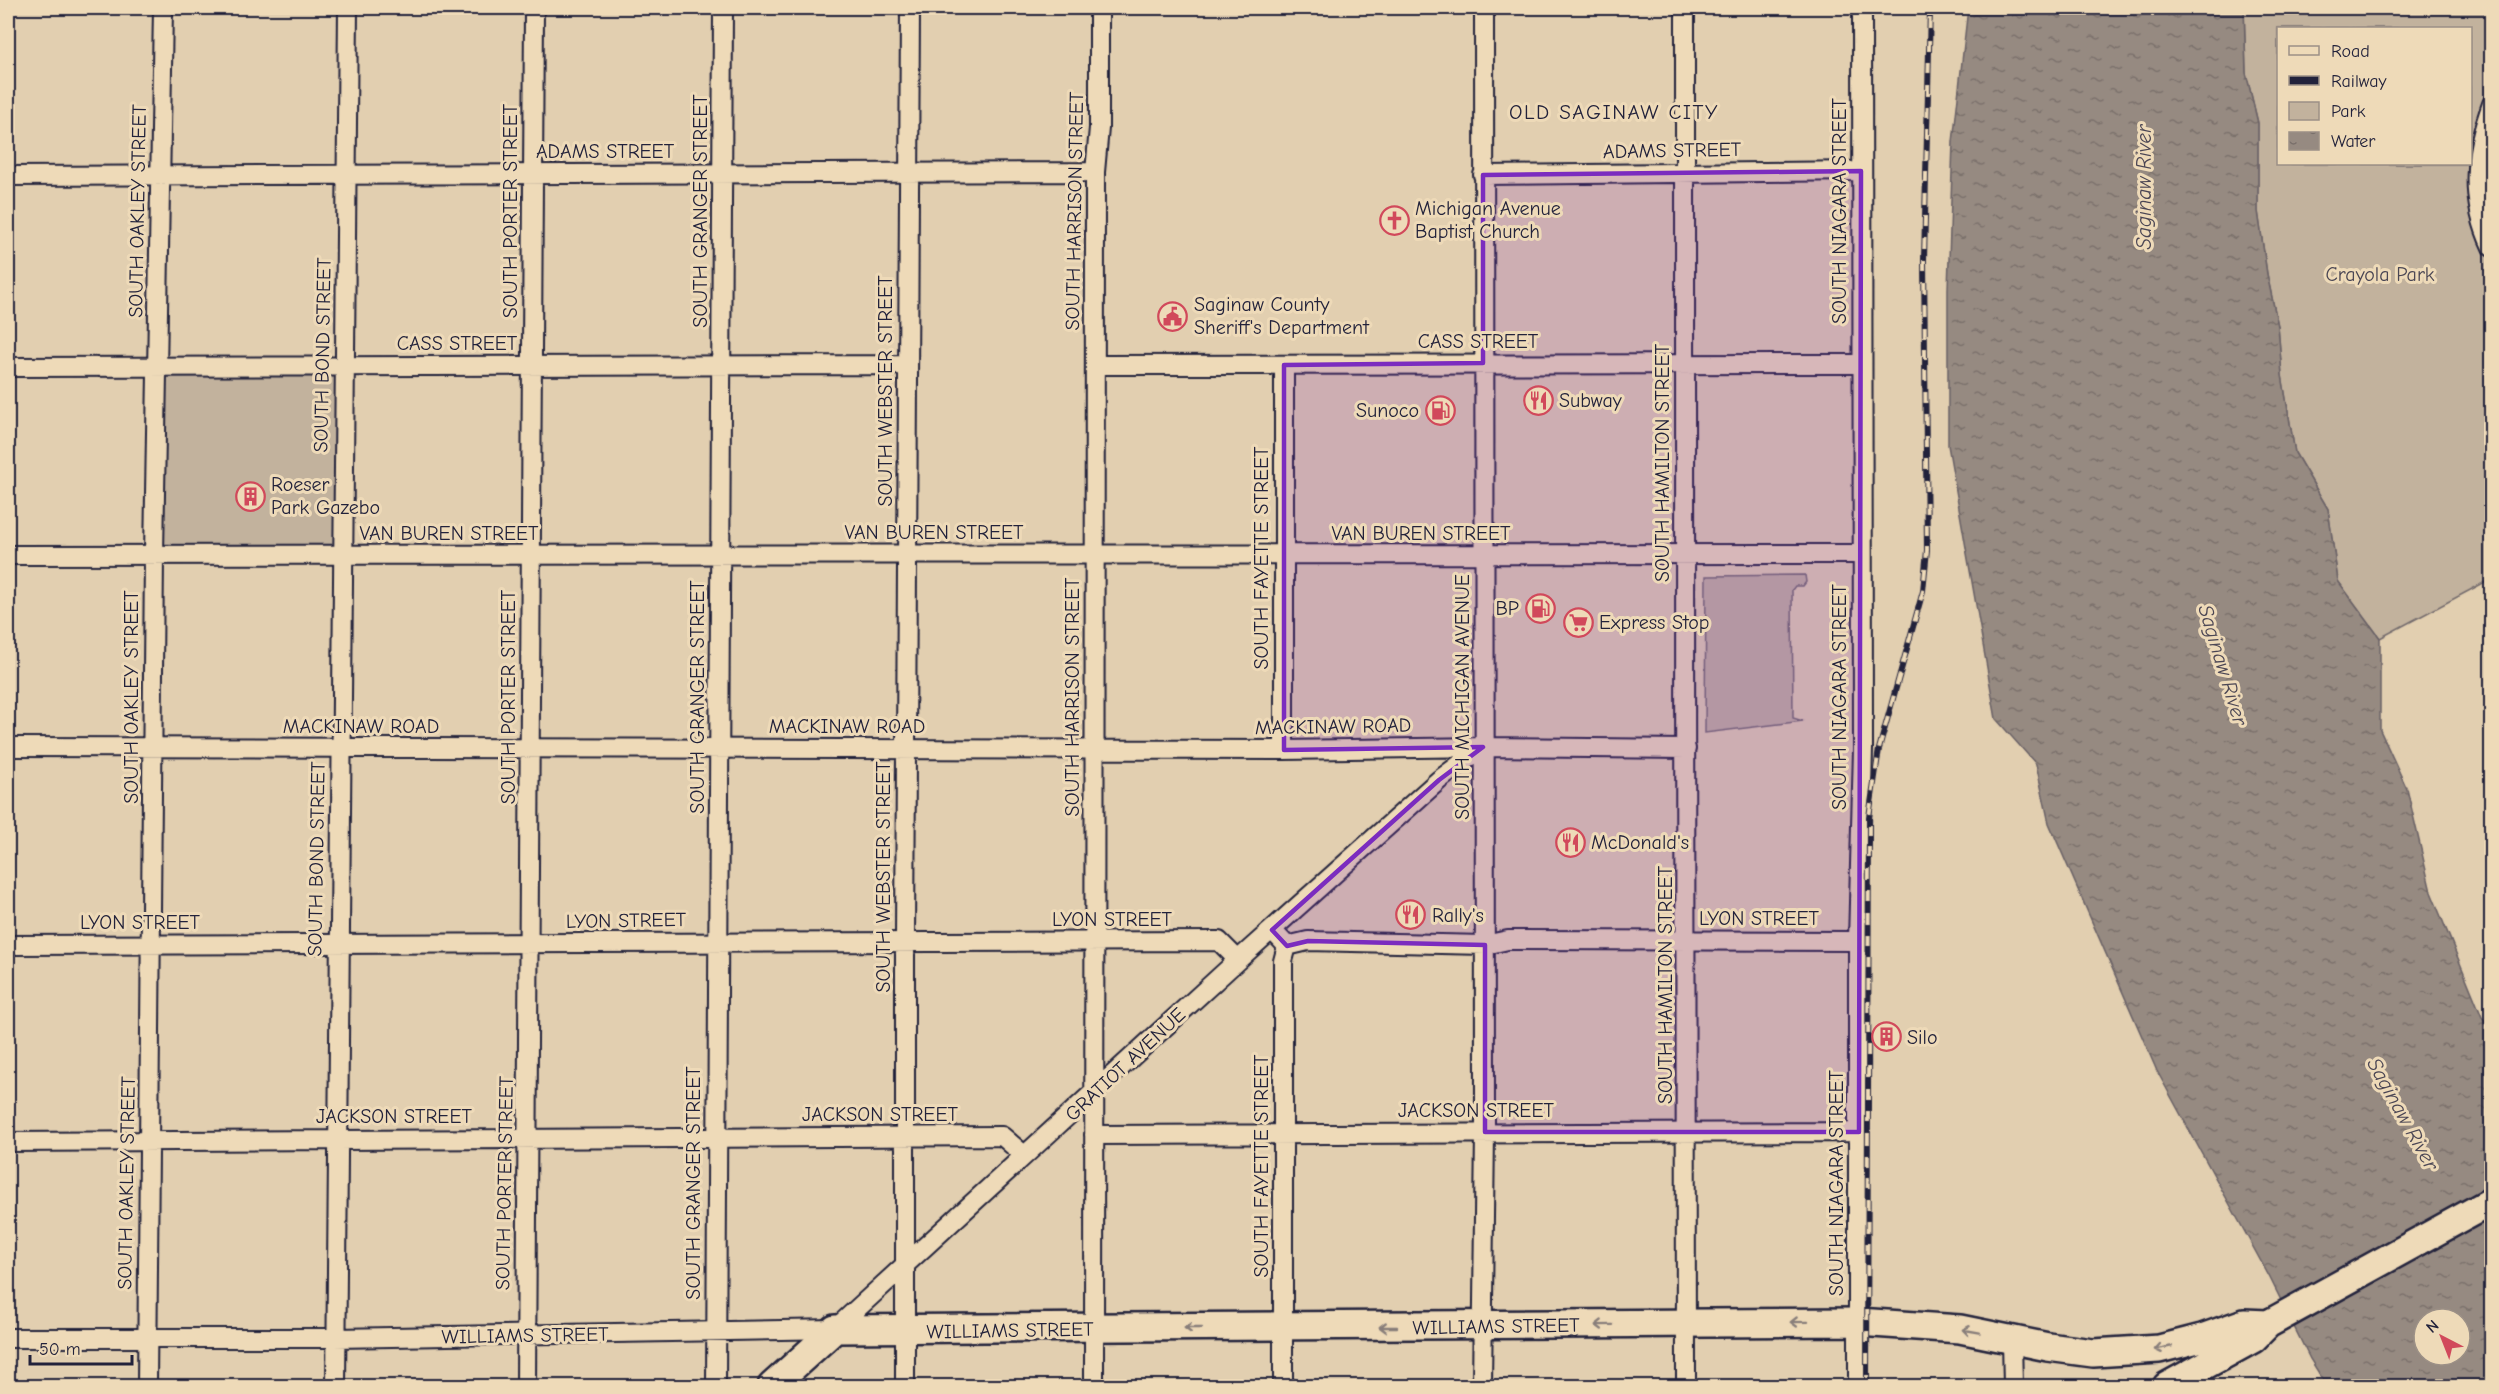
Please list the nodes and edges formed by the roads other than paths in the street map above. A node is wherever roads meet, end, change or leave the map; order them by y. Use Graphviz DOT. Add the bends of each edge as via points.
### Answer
graph roads {
  1 [pos="163,8"];
  2 [pos="348,8"];
  3 [pos="534,8"];
  4 [pos="723,8"];
  5 [pos="910,8"];
  6 [pos="1099,8"];
  7 [pos="1484,8"];
  8 [pos="1685,8"];
  9 [pos="1862,8"];
  10 [pos="2492,104"];
  11 [pos="1861,171"];
  12 [pos="1095,172"];
  13 [pos="1684,172"];
  14 [pos="533,173"];
  15 [pos="910,173"];
  16 [pos="160,174"];
  17 [pos="722,174"];
  18 [pos="348,175"];
  19 [pos="1484,175"];
  20 [pos="8,176"];
  21 [pos="2492,247"];
  22 [pos="1483,363"];
  23 [pos="1685,363"];
  24 [pos="1862,364"];
  25 [pos="158,365"];
  26 [pos="344,365"];
  27 [pos="532,365"];
  28 [pos="722,365"];
  29 [pos="907,365"];
  30 [pos="1095,365"];
  31 [pos="1284,365"];
  32 [pos="8,367"];
  33 [pos="1094,553"];
  34 [pos="1862,554"];
  35 [pos="8,555"];
  36 [pos="154,555"];
  37 [pos="344,555"];
  38 [pos="907,555"];
  39 [pos="1283,555"];
  40 [pos="1486,555"];
  41 [pos="531,556"];
  42 [pos="720,556"];
  43 [pos="1683,556"];
  44 [pos="8,747"];
  45 [pos="1483,747"];
  46 [pos="154,748"];
  47 [pos="340,748"];
  48 [pos="530,748"];
  49 [pos="1095,748"];
  50 [pos="718,749"];
  51 [pos="906,749"];
  52 [pos="1686,749"];
  53 [pos="1284,750"];
  54 [pos="1272,930"];
  55 [pos="1688,940"];
  56 [pos="718,941"];
  57 [pos="905,941"];
  58 [pos="1094,941"];
  59 [pos="1858,941"];
  60 [pos="152,944"];
  61 [pos="338,944"];
  62 [pos="529,944"];
  63 [pos="8,945"];
  64 [pos="1485,945"];
  65 [pos="1287,946"];
  66 [pos="1238,960"];
  67 [pos="1093,1093"];
  68 [pos="1485,1132"];
  69 [pos="1858,1132"];
  70 [pos="1284,1133"];
  71 [pos="1688,1134"];
  72 [pos="1094,1135"];
  73 [pos="906,1137"];
  74 [pos="528,1138"];
  75 [pos="716,1138"];
  76 [pos="337,1139"];
  77 [pos="148,1140"];
  78 [pos="8,1142"];
  79 [pos="1024,1155"];
  80 [pos="2492,1201"];
  81 [pos="904,1265"];
  82 [pos="1858,1322"];
  83 [pos="1686,1324"];
  84 [pos="2268,1324"];
  85 [pos="1481,1326"];
  86 [pos="1283,1328"];
  87 [pos="835,1329"];
  88 [pos="1094,1329"];
  89 [pos="905,1331"];
  90 [pos="715,1333"];
  91 [pos="525,1335"];
  92 [pos="8,1338"];
  93 [pos="147,1338"];
  94 [pos="336,1338"];
  95 [pos="2012,1340"];
  96 [pos="147,1386"];
  97 [pos="336,1386"];
  98 [pos="526,1386"];
  99 [pos="716,1386"];
  100 [pos="772,1386"];
  101 [pos="905,1386"];
  102 [pos="1094,1386"];
  103 [pos="1283,1386"];
  104 [pos="1482,1386"];
  105 [pos="1686,1386"];
  106 [pos="1858,1386"];
  107 [pos="2013,1386"];
  108 [pos="2167,1386"];
  1 -- 16 [label="street, SOUTH OAKLEY STREET"];
  2 -- 18 [label="street, SOUTH BOND STREET"];
  3 -- 14 [label="street, SOUTH PORTER STREET"];
  4 -- 17 [label="street, SOUTH GRANGER STREET"];
  5 -- 15 [label="street, SOUTH WEBSTER STREET"];
  6 -- 12 [label="street, SOUTH HARRISON STREET"];
  7 -- 19 [label="street, SOUTH MICHIGAN AVENUE"];
  8 -- 13 [label="street, SOUTH HAMILTON STREET"];
  9 -- 11 [label="street, SOUTH NIAGARA STREET"];
  10 -- 21 [label="street" via="2480,137 2476,182 2483,230"];
  11 -- 13 [label="street, ADAMS STREET"];
  11 -- 24 [label="street, SOUTH NIAGARA STREET"];
  12 -- 15 [label="street, ADAMS STREET"];
  12 -- 30 [label="street, SOUTH HARRISON STREET"];
  13 -- 19 [label="street, ADAMS STREET"];
  13 -- 23 [label="street, SOUTH HAMILTON STREET"];
  14 -- 17 [label="street, ADAMS STREET"];
  14 -- 18 [label="street, ADAMS STREET"];
  14 -- 27 [label="street, SOUTH PORTER STREET"];
  15 -- 17 [label="street, ADAMS STREET"];
  15 -- 29 [label="street, SOUTH WEBSTER STREET"];
  16 -- 18 [label="street, ADAMS STREET"];
  16 -- 20 [label="street, ADAMS STREET"];
  16 -- 25 [label="street, SOUTH OAKLEY STREET"];
  17 -- 28 [label="street, SOUTH GRANGER STREET"];
  18 -- 26 [label="street, SOUTH BOND STREET"];
  19 -- 22 [label="street, SOUTH MICHIGAN AVENUE"];
  22 -- 23 [label="street, CASS STREET"];
  22 -- 31 [label="street, CASS STREET"];
  22 -- 40 [label="street, SOUTH MICHIGAN AVENUE"];
  23 -- 24 [label="street, CASS STREET"];
  23 -- 43 [label="street, SOUTH HAMILTON STREET"];
  24 -- 34 [label="street, SOUTH NIAGARA STREET"];
  25 -- 26 [label="street, CASS STREET"];
  25 -- 32 [label="street, CASS STREET"];
  25 -- 36 [label="street, SOUTH OAKLEY STREET"];
  26 -- 27 [label="street, CASS STREET"];
  26 -- 37 [label="street, SOUTH BOND STREET"];
  27 -- 28 [label="street, CASS STREET"];
  27 -- 41 [label="street, SOUTH PORTER STREET"];
  28 -- 29 [label="street, CASS STREET"];
  28 -- 42 [label="street, SOUTH GRANGER STREET"];
  29 -- 38 [label="street, SOUTH WEBSTER STREET"];
  30 -- 31 [label="street, CASS STREET"];
  30 -- 33 [label="street, SOUTH HARRISON STREET"];
  31 -- 39 [label="street, SOUTH FAYETTE STREET"];
  33 -- 38 [label="street, VAN BUREN STREET"];
  33 -- 39 [label="street, VAN BUREN STREET"];
  33 -- 49 [label="street, SOUTH HARRISON STREET"];
  34 -- 43 [label="street, VAN BUREN STREET"];
  34 -- 59 [label="street, SOUTH NIAGARA STREET" via="1863,749"];
  35 -- 36 [label="street, VAN BUREN STREET"];
  36 -- 37 [label="street, VAN BUREN STREET"];
  36 -- 46 [label="street, SOUTH OAKLEY STREET"];
  37 -- 41 [label="street, VAN BUREN STREET"];
  37 -- 47 [label="street, SOUTH BOND STREET"];
  38 -- 42 [label="street, VAN BUREN STREET"];
  38 -- 51 [label="street, SOUTH WEBSTER STREET"];
  39 -- 40 [label="street, VAN BUREN STREET"];
  39 -- 53 [label="street, SOUTH FAYETTE STREET"];
  40 -- 43 [label="street, VAN BUREN STREET"];
  40 -- 45 [label="street, SOUTH MICHIGAN AVENUE"];
  41 -- 42 [label="street, VAN BUREN STREET"];
  41 -- 48 [label="street, SOUTH PORTER STREET"];
  42 -- 50 [label="street, SOUTH GRANGER STREET"];
  43 -- 52 [label="street, SOUTH HAMILTON STREET"];
  44 -- 46 [label="street, MACKINAW ROAD"];
  45 -- 52 [label="street, MACKINAW ROAD"];
  45 -- 53 [label="street, MACKINAW ROAD"];
  45 -- 54 [label="street, GRATIOT AVENUE" via="1439,780"];
  45 -- 64 [label="street, SOUTH MICHIGAN AVENUE"];
  46 -- 47 [label="street, MACKINAW ROAD"];
  46 -- 60 [label="street, SOUTH OAKLEY STREET"];
  47 -- 48 [label="street, MACKINAW ROAD"];
  47 -- 61 [label="street, SOUTH BOND STREET"];
  48 -- 50 [label="street, MACKINAW ROAD"];
  48 -- 62 [label="street, SOUTH PORTER STREET"];
  49 -- 51 [label="street, MACKINAW ROAD"];
  49 -- 53 [label="street, MACKINAW ROAD"];
  49 -- 58 [label="street, SOUTH HARRISON STREET"];
  50 -- 51 [label="street, MACKINAW ROAD"];
  50 -- 56 [label="street, SOUTH GRANGER STREET"];
  51 -- 57 [label="street, SOUTH WEBSTER STREET"];
  52 -- 55 [label="street, SOUTH HAMILTON STREET"];
  54 -- 65 [label="street"];
  54 -- 66 [label="street, GRATIOT AVENUE"];
  55 -- 59 [label="street, LYON STREET"];
  55 -- 64 [label="street, LYON STREET" via="1508,940"];
  55 -- 71 [label="street, SOUTH HAMILTON STREET"];
  56 -- 57 [label="street, LYON STREET"];
  56 -- 62 [label="street, LYON STREET"];
  56 -- 75 [label="street, SOUTH GRANGER STREET"];
  57 -- 58 [label="street, LYON STREET"];
  57 -- 73 [label="street, SOUTH WEBSTER STREET"];
  58 -- 66 [label="street, LYON STREET" via="1219,941"];
  58 -- 67 [label="street, SOUTH HARRISON STREET"];
  59 -- 69 [label="street, SOUTH NIAGARA STREET"];
  60 -- 61 [label="street, LYON STREET"];
  60 -- 63 [label="street, LYON STREET"];
  60 -- 77 [label="street, SOUTH OAKLEY STREET"];
  61 -- 62 [label="street, LYON STREET"];
  61 -- 76 [label="street, SOUTH BOND STREET"];
  62 -- 74 [label="street, SOUTH PORTER STREET"];
  64 -- 65 [label="street, LYON STREET" via="1308,941"];
  64 -- 68 [label="street, SOUTH MICHIGAN AVENUE"];
  65 -- 70 [label="street, SOUTH FAYETTE STREET" via="1283,962"];
  66 -- 67 [label="street, GRATIOT AVENUE"];
  67 -- 72 [label="street, SOUTH HARRISON STREET"];
  67 -- 79 [label="street, GRATIOT AVENUE"];
  68 -- 70 [label="street, JACKSON STREET"];
  68 -- 71 [label="street, JACKSON STREET"];
  68 -- 85 [label="street, SOUTH MICHIGAN AVENUE"];
  69 -- 71 [label="street, JACKSON STREET"];
  69 -- 82 [label="street, SOUTH NIAGARA STREET"];
  70 -- 72 [label="street, JACKSON STREET"];
  70 -- 86 [label="street, SOUTH FAYETTE STREET"];
  71 -- 83 [label="street, SOUTH HAMILTON STREET"];
  72 -- 88 [label="street, SOUTH HARRISON STREET"];
  73 -- 75 [label="street, JACKSON STREET"];
  73 -- 79 [label="street, JACKSON STREET" via="1002,1136"];
  73 -- 81 [label="street, SOUTH WEBSTER STREET"];
  74 -- 75 [label="street, JACKSON STREET"];
  74 -- 76 [label="street, JACKSON STREET"];
  74 -- 91 [label="street, SOUTH PORTER STREET"];
  75 -- 90 [label="street, SOUTH GRANGER STREET"];
  76 -- 77 [label="street, JACKSON STREET"];
  76 -- 94 [label="street, SOUTH BOND STREET"];
  77 -- 78 [label="street, JACKSON STREET"];
  77 -- 93 [label="street, SOUTH OAKLEY STREET"];
  79 -- 81 [label="street, GRATIOT AVENUE"];
  80 -- 84 [label="highway"];
  81 -- 87 [label="street, GRATIOT AVENUE"];
  81 -- 89 [label="street, SOUTH WEBSTER STREET"];
  82 -- 83 [label="highway, WILLIAMS STREET, one-way"];
  95 -- 82 [label="highway, WILLIAMS STREET, one-way" via="1960,1329"];
  82 -- 106 [label="street, SOUTH NIAGARA STREET"];
  83 -- 85 [label="highway, WILLIAMS STREET, one-way"];
  83 -- 105 [label="street, SOUTH HAMILTON STREET"];
  84 -- 95 [label="highway, WILLIAMS STREET, one-way" via="2244,1323 2202,1338 2136,1352 2093,1353"];
  84 -- 108 [label="highway" via="2253,1339"];
  85 -- 86 [label="highway, WILLIAMS STREET, one-way"];
  85 -- 104 [label="street, SOUTH MICHIGAN AVENUE"];
  86 -- 88 [label="highway, WILLIAMS STREET, one-way"];
  86 -- 103 [label="street, SOUTH FAYETTE STREET"];
  87 -- 89 [label="highway, WILLIAMS STREET"];
  87 -- 90 [label="street, WILLIAMS STREET"];
  87 -- 100 [label="highway, GRATIOT AVENUE"];
  88 -- 89 [label="highway, WILLIAMS STREET"];
  88 -- 102 [label="street, SOUTH HARRISON STREET"];
  89 -- 101 [label="street, SOUTH WEBSTER STREET"];
  90 -- 91 [label="street, WILLIAMS STREET"];
  90 -- 99 [label="street, SOUTH GRANGER STREET"];
  91 -- 94 [label="street, WILLIAMS STREET"];
  91 -- 98 [label="street, SOUTH PORTER STREET"];
  92 -- 93 [label="street, WILLIAMS STREET"];
  93 -- 94 [label="street, WILLIAMS STREET"];
  93 -- 96 [label="street, SOUTH OAKLEY STREET"];
  94 -- 97 [label="street, SOUTH BOND STREET"];
  95 -- 107 [label="street"];
}
